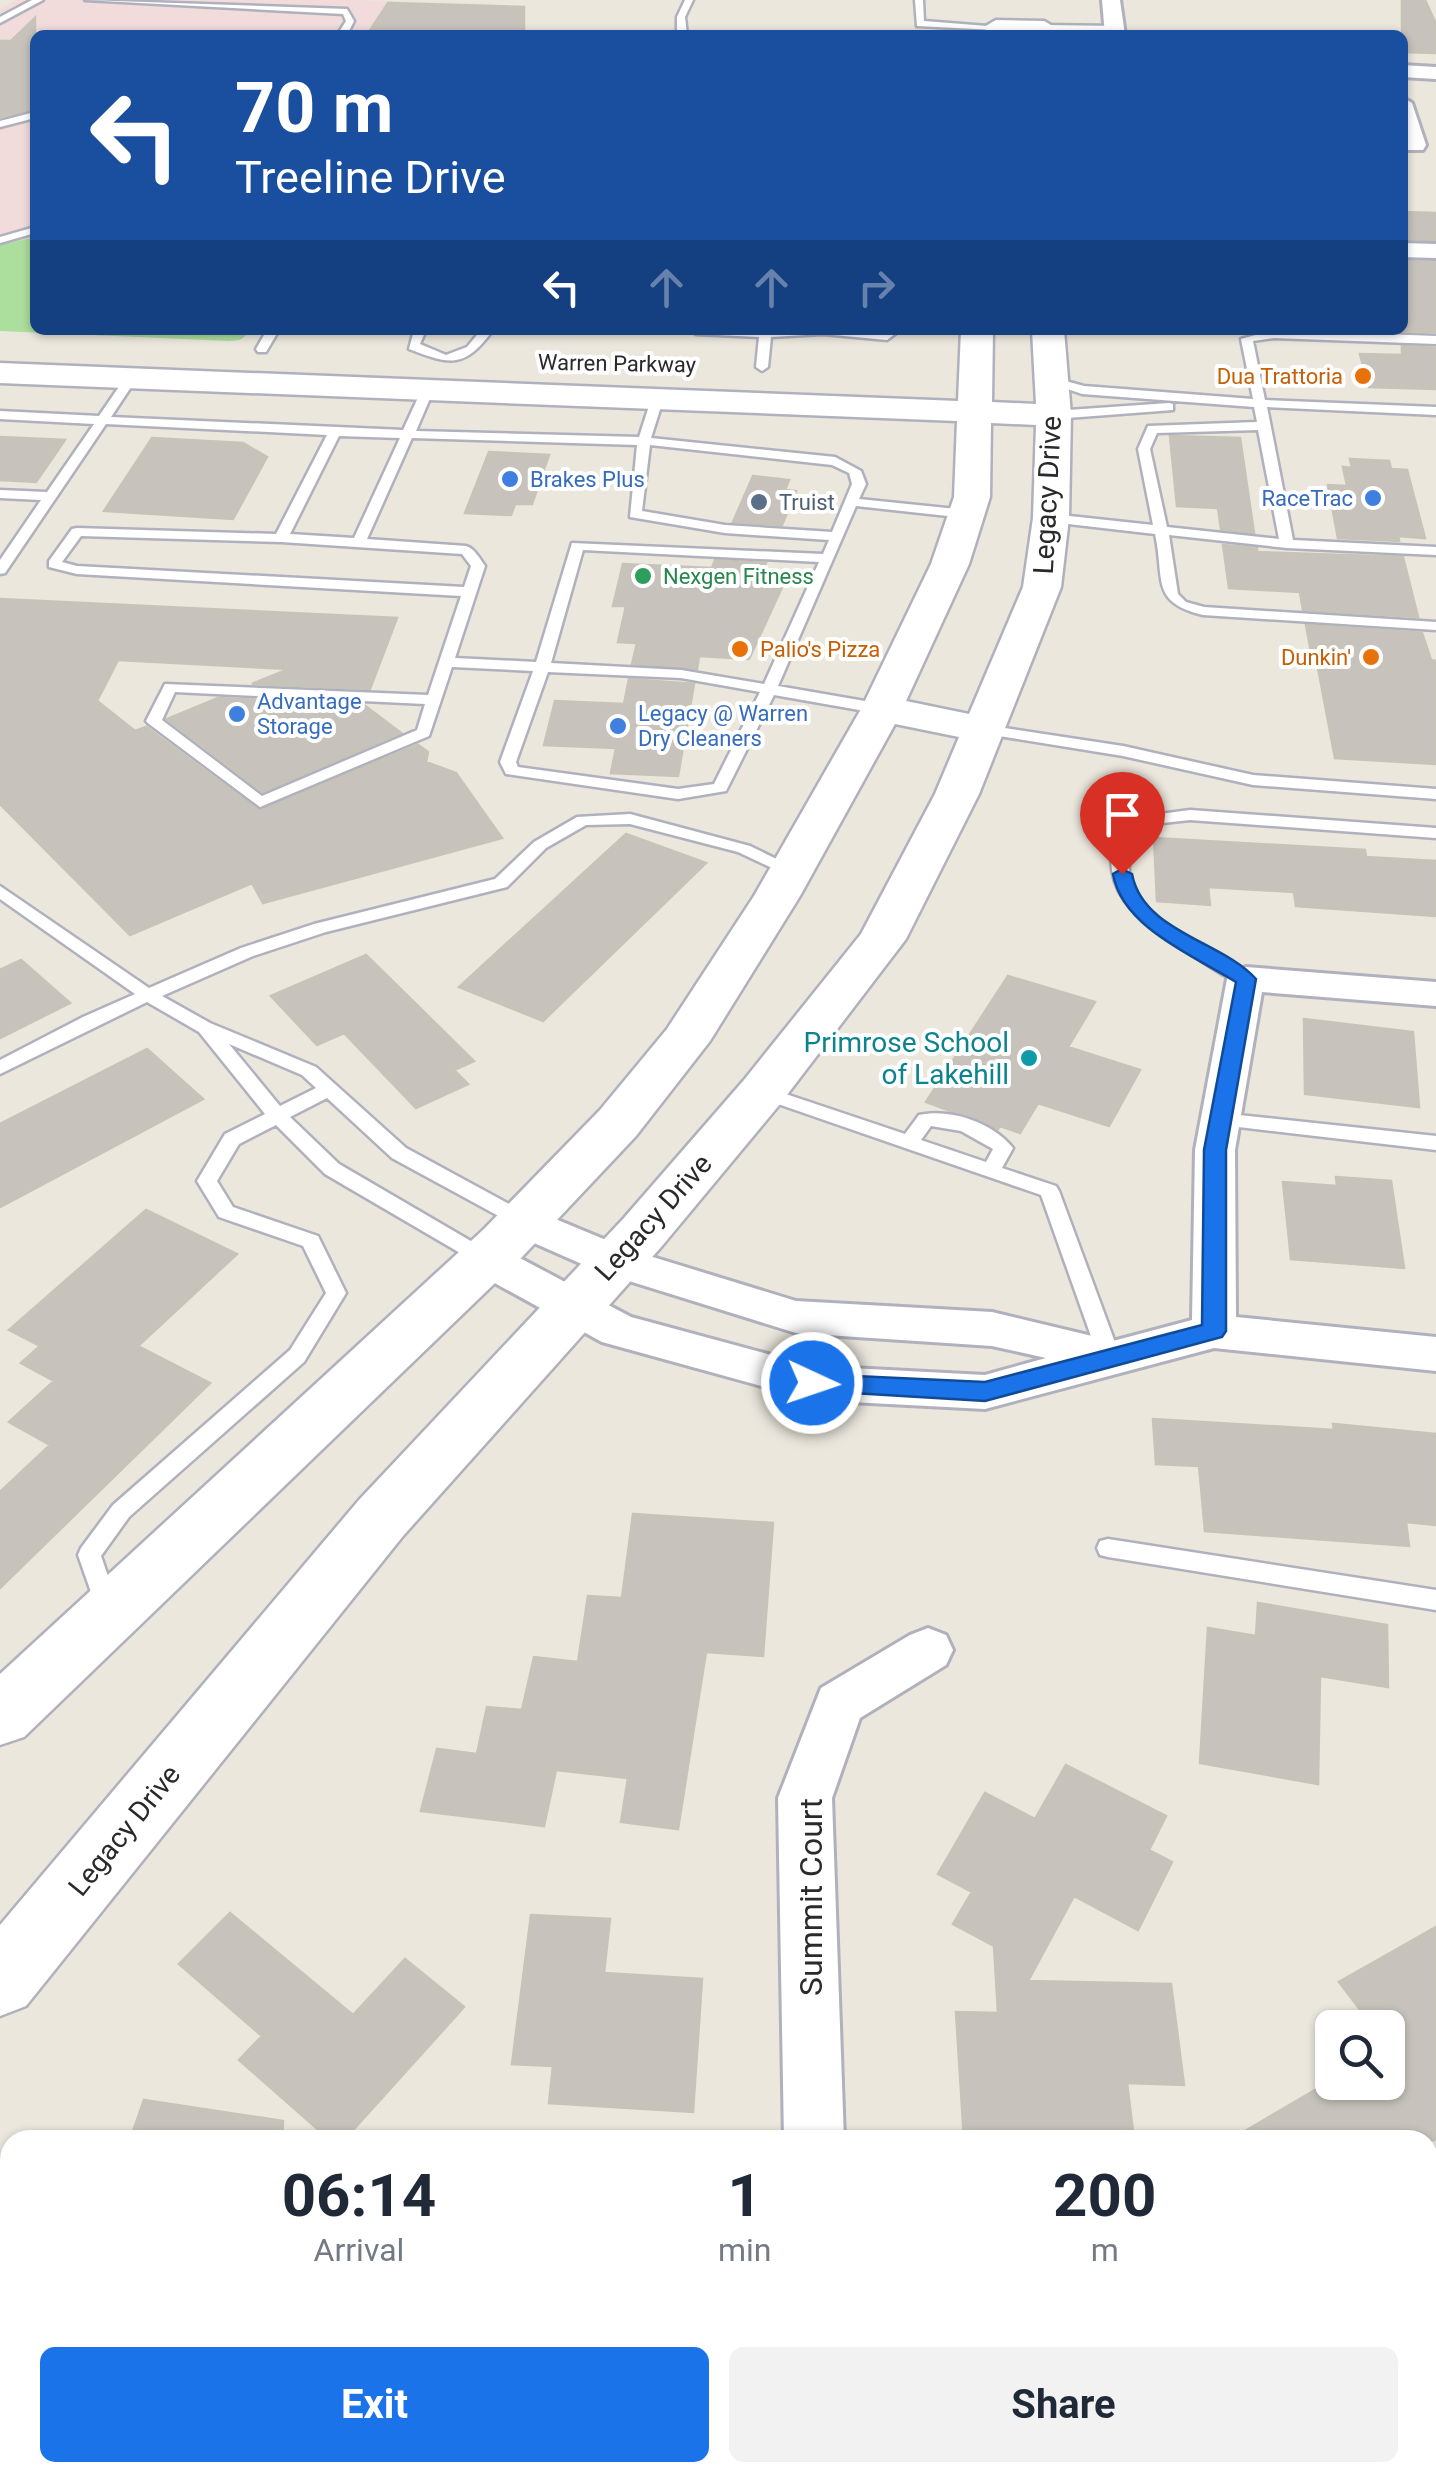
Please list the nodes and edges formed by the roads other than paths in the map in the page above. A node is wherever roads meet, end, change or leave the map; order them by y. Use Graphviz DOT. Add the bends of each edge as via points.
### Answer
graph roads {
  1 [pos="39,0"];
  2 [pos="89,0"];
  3 [pos="688,0"];
  4 [pos="920,0"];
  5 [pos="1046,0"];
  6 [pos="1111,0"];
  7 [pos="0,20"];
  8 [pos="996,22"];
  9 [pos="919,29"];
  10 [pos="345,30"];
  11 [pos="682,30"];
  12 [pos="1039,30"];
  13 [pos="1044,30"];
  14 [pos="1116,30"];
  15 [pos="1408,72"];
  16 [pos="1436,73"];
  17 [pos="1408,90"];
  18 [pos="1436,91"];
  19 [pos="30,105"];
  20 [pos="12,108"];
  21 [pos="30,117"];
  22 [pos="1408,119"];
  23 [pos="0,124"];
  24 [pos="1418,145"];
  25 [pos="0,228"];
  26 [pos="30,230"];
  27 [pos="30,231"];
  28 [pos="0,240"];
  29 [pos="1408,250"];
  30 [pos="1436,252"];
  31 [pos="418,335"];
  32 [pos="713,335"];
  33 [pos="811,335"];
  34 [pos="977,335"];
  35 [pos="1048,335"];
  36 [pos="1269,335"];
  37 [pos="1301,335"];
  38 [pos="267,340"];
  39 [pos="1436,340"];
  40 [pos="494,345"];
  41 [pos="222,348"];
  42 [pos="764,350"];
  43 [pos="302,351"];
  44 [pos="392,356"];
  45 [pos="446,358"];
  46 [pos="723,366"];
  47 [pos="798,368"];
  48 [pos="0,373"];
  49 [pos="936,374"];
  50 [pos="131,378"];
  51 [pos="428,389"];
  52 [pos="973,394"];
  53 [pos="1052,397"];
  54 [pos="657,400"];
  55 [pos="1231,402"];
  56 [pos="1261,403"];
  57 [pos="1436,411"];
  58 [pos="0,415"];
  59 [pos="103,420"];
  60 [pos="1266,426"];
  61 [pos="335,432"];
  62 [pos="408,434"];
  63 [pos="644,441"];
  64 [pos="0,494"];
  65 [pos="51,496"];
  66 [pos="852,502"];
  67 [pos="966,514"];
  68 [pos="1051,518"];
  69 [pos="1162,531"];
  70 [pos="837,536"];
  71 [pos="281,538"];
  72 [pos="359,542"];
  73 [pos="1287,544"];
  74 [pos="1436,552"];
  75 [pos="828,558"];
  76 [pos="0,570"];
  77 [pos="470,592"];
  78 [pos="1436,626"];
  79 [pos="446,662"];
  80 [pos="542,667"];
  81 [pos="771,690"];
  82 [pos="434,700"];
  83 [pos="882,708"];
  84 [pos="985,730"];
  85 [pos="1436,794"];
  86 [pos="1436,833"];
  87 [pos="791,870"];
  88 [pos="0,891"];
  89 [pos="1246,979"];
  90 [pos="1436,994"];
  91 [pos="150,996"];
  92 [pos="204,1027"];
  93 [pos="0,1068"];
  94 [pos="327,1090"];
  95 [pos="762,1092"];
  96 [pos="278,1116"];
  97 [pos="1220,1119"];
  98 [pos="1436,1143"];
  99 [pos="908,1144"];
  100 [pos="990,1172"];
  101 [pos="505,1240"];
  102 [pos="595,1284"];
  103 [pos="1214,1331"];
  104 [pos="1436,1354"];
  105 [pos="1108,1356"];
  106 [pos="1108,1548"];
  107 [pos="1436,1600"];
  108 [pos="108,1611"];
  109 [pos="928,1650"];
  110 [pos="0,1716"];
  111 [pos="0,1981"];
  112 [pos="814,2130"];
  1 -- 7 [label="lane"];
  2 -- 10 [label="lane" via="348,12"];
  3 -- 11 [label="lane"];
  4 -- 9 [label="lane"];
  5 -- 13 [label="main road"];
  6 -- 14 [label="street"];
  8 -- 9 [label="lane"];
  8 -- 12 [label="main road"];
  15 -- 16 [label="street"];
  17 -- 18 [label="street"];
  19 -- 20 [label="lane"];
  21 -- 23 [label="lane"];
  22 -- 24 [label="street"];
  25 -- 26 [label="lane"];
  27 -- 28 [label="lane"];
  29 -- 30 [label="street"];
  31 -- 45 [label="lane" via="413,346"];
  32 -- 42 [label="lane"];
  33 -- 42 [label="lane"];
  34 -- 52 [label="main road"];
  35 -- 53 [label="main road, Legacy Drive"];
  36 -- 56 [label="lane" via="1248,339"];
  37 -- 39 [label="lane"];
  38 -- 41 [label="main road"];
  38 -- 43 [label="main road"];
  40 -- 45 [label="main road, Warren Parkway"];
  42 -- 46 [label="main road, Warren Parkway"];
  42 -- 47 [label="main road, Warren Parkway"];
  44 -- 45 [label="main road, Warren Parkway"];
  45 -- 51 [label="main road"];
  48 -- 50 [label="main road, Warren Parkway"];
  49 -- 52 [label="main road, Warren Parkway"];
  50 -- 51 [label="main road, Warren Parkway"];
  50 -- 59 [label="lane"];
  51 -- 54 [label="main road, Warren Parkway"];
  51 -- 62 [label="lane"];
  52 -- 53 [label="main road, Warren Parkway"];
  52 -- 54 [label="main road, Warren Parkway"];
  52 -- 67 [label="main road" via="972,498"];
  53 -- 55 [label="lane, Warren Parkway"];
  53 -- 55 [label="lane, Warren Parkway" via="1082,390"];
  53 -- 68 [label="main road, Legacy Drive"];
  54 -- 63 [label="lane"];
  55 -- 56 [label="lane, Warren Parkway"];
  56 -- 57 [label="lane, Warren Parkway"];
  56 -- 60 [label="lane"];
  58 -- 59 [label="lane"];
  59 -- 61 [label="lane"];
  59 -- 65 [label="lane"];
  60 -- 69 [label="lane" via="1152,429 1144,449"];
  60 -- 73 [label="lane"];
  61 -- 62 [label="lane"];
  61 -- 71 [label="lane"];
  62 -- 63 [label="lane"];
  62 -- 72 [label="lane"];
  63 -- 66 [label="lane" via="840,462 860,478"];
  63 -- 70 [label="lane" via="634,514 724,530"];
  64 -- 65 [label="lane"];
  65 -- 76 [label="lane"];
  66 -- 67 [label="lane"];
  66 -- 70 [label="lane"];
  67 -- 83 [label="main road" via="950,564"];
  68 -- 69 [label="lane"];
  68 -- 84 [label="main road, Legacy Drive" via="1042,587"];
  69 -- 73 [label="lane"];
  69 -- 78 [label="lane" via="1171,595 1182,605"];
  70 -- 75 [label="lane"];
  71 -- 72 [label="lane"];
  71 -- 77 [label="lane" via="77,532 54,564"];
  72 -- 77 [label="lane" via="466,550 478,566"];
  73 -- 74 [label="lane"];
  75 -- 80 [label="lane" via="577,546"];
  75 -- 81 [label="lane"];
  77 -- 79 [label="lane"];
  79 -- 80 [label="lane"];
  79 -- 82 [label="lane"];
  80 -- 81 [label="lane" via="680,674"];
  80 -- 81 [label="lane" via="508,762 512,771 678,794 720,788"];
  81 -- 83 [label="lane"];
  82 -- 82 [label="lane" via="424,733 260,802 154,721 170,688"];
  83 -- 84 [label="main road"];
  83 -- 87 [label="main road"];
  84 -- 85 [label="lane" via="1123,750 1253,780"];
  84 -- 95 [label="main road, Legacy Drive" via="882,939"];
  86 -- 89 [label="lane" via="1190,815 1128,822 1119,854 1126,895 1166,931"];
  87 -- 91 [label="lane" via="744,848 630,819 583,820 540,845 501,883 265,946"];
  87 -- 101 [label="main road" via="685,1041 618,1123"];
  88 -- 91 [label="lane"];
  89 -- 90 [label="street"];
  89 -- 97 [label="street"];
  91 -- 92 [label="lane"];
  91 -- 93 [label="lane"];
  92 -- 94 [label="lane" via="309,1071"];
  92 -- 96 [label="lane"];
  94 -- 96 [label="lane"];
  94 -- 101 [label="lane"];
  95 -- 99 [label="lane"];
  95 -- 102 [label="main road, Legacy Drive"];
  96 -- 101 [label="lane" via="332,1169"];
  96 -- 108 [label="lane" via="232,1139 207,1180 226,1212 311,1241 336,1293 297,1356 121,1511 90,1555"];
  97 -- 98 [label="lane"];
  97 -- 103 [label="street"];
  99 -- 100 [label="lane"];
  99 -- 100 [label="lane" via="926,1120 990,1135 1003,1148"];
  100 -- 105 [label="lane" via="1049,1191"];
  101 -- 102 [label="street"];
  101 -- 102 [label="street"];
  101 -- 108 [label="main road"];
  102 -- 105 [label="street" via="796,1317 992,1328"];
  102 -- 105 [label="street" via="618,1330 812,1383 985,1392"];
  102 -- 111 [label="main road, Legacy Drive" via="382,1518"];
  103 -- 104 [label="street"];
  103 -- 105 [label="street"];
  106 -- 107 [label="lane"];
  108 -- 110 [label="main road"];
  109 -- 112 [label="street, Summit Court" via="839,1704 805,1798"];
}
